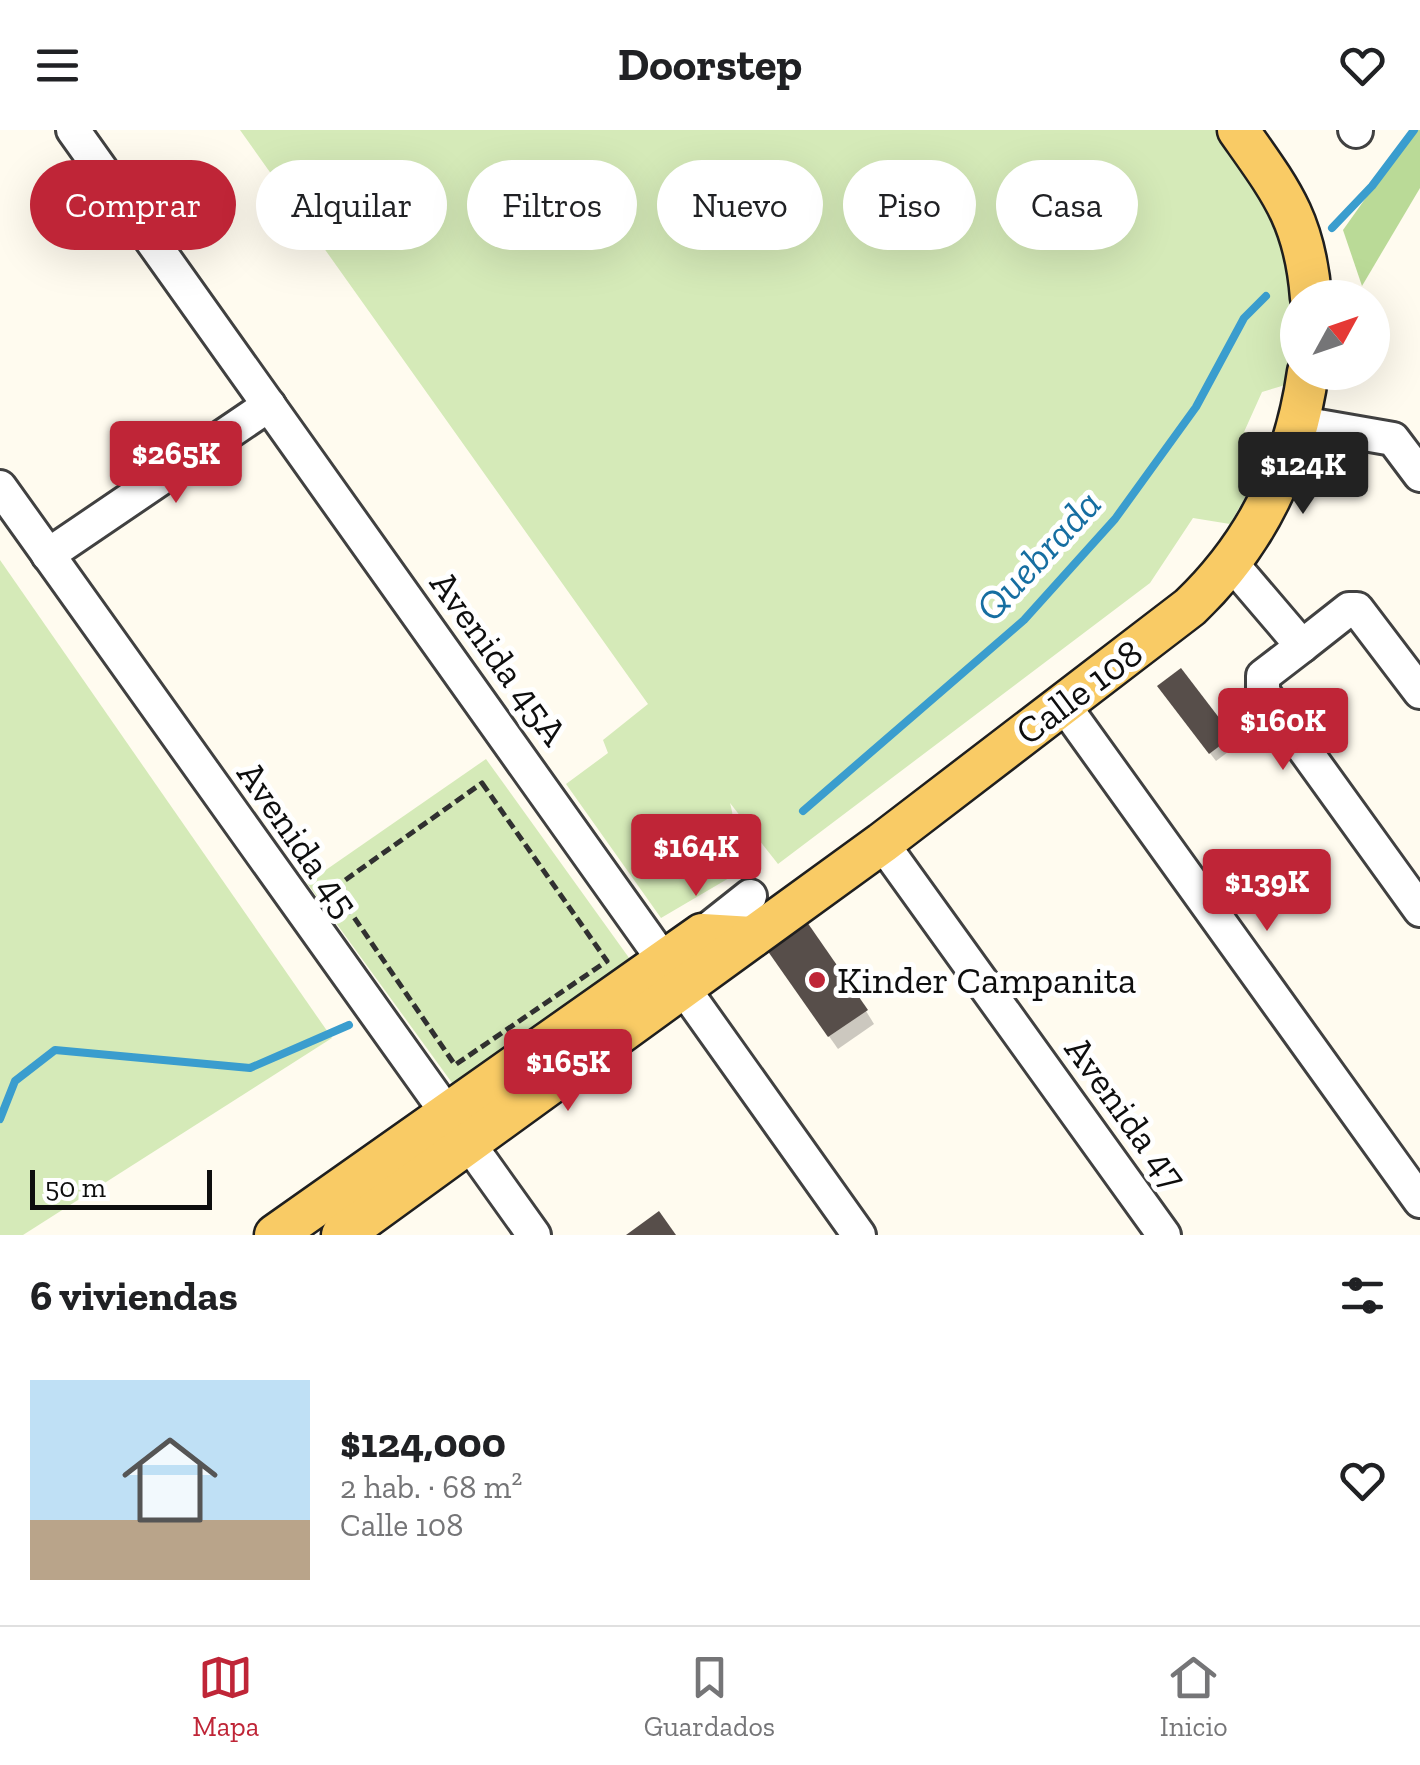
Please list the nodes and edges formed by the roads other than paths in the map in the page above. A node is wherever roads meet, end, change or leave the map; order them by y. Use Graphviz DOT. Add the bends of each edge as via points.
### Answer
graph roads {
  1 [pos="72,130"];
  2 [pos="1238,130"];
  3 [pos="1309,280"];
  4 [pos="1306,390"];
  5 [pos="270,406"];
  6 [pos="1301,423"];
  7 [pos="1420,475"];
  8 [pos="0,487"];
  9 [pos="48,555"];
  10 [pos="1232,564"];
  11 [pos="1302,646"];
  12 [pos="1420,692"];
  13 [pos="1063,704"];
  14 [pos="882,843"];
  15 [pos="750,896"];
  16 [pos="1420,910"];
  17 [pos="702,934"];
  18 [pos="752,937"];
  19 [pos="675,973"];
  20 [pos="454,1129"];
  21 [pos="1420,1201"];
  22 [pos="275,1235"];
  23 [pos="342,1235"];
  24 [pos="534,1235"];
  25 [pos="858,1235"];
  26 [pos="1164,1235"];
  1 -- 5 [label="street, Avenida 45A"];
  2 -- 3 [label="main road" via="1290,204"];
  4 -- 6 [label="main road, Calle 108"];
  5 -- 9 [label="street"];
  5 -- 19 [label="street, Avenida 45A"];
  6 -- 7 [label="street" via="1393,439"];
  6 -- 10 [label="main road, Calle 108" via="1274,497"];
  8 -- 9 [label="street, Avenida 45"];
  9 -- 20 [label="street, Avenida 45"];
  10 -- 11 [label="street"];
  10 -- 13 [label="main road, Calle 108" via="1190,606"];
  11 -- 12 [label="street" via="1357,609"];
  11 -- 16 [label="street" via="1263,676 1263,692"];
  13 -- 14 [label="main road, Calle 108"];
  13 -- 21 [label="street"];
  14 -- 18 [label="main road, Calle 108"];
  14 -- 26 [label="street, Avenida 47"];
  15 -- 17 [label="street"];
  17 -- 18 [label="main road"];
  17 -- 19 [label="main road, Calle 108"];
  18 -- 19 [label="main road, Calle 108"];
  19 -- 20 [label="main road, Calle 108"];
  19 -- 25 [label="street, Avenida 45A"];
  20 -- 22 [label="main road, Calle 108"];
  20 -- 23 [label="main road, Calle 108"];
  20 -- 24 [label="street, Avenida 45"];
}
